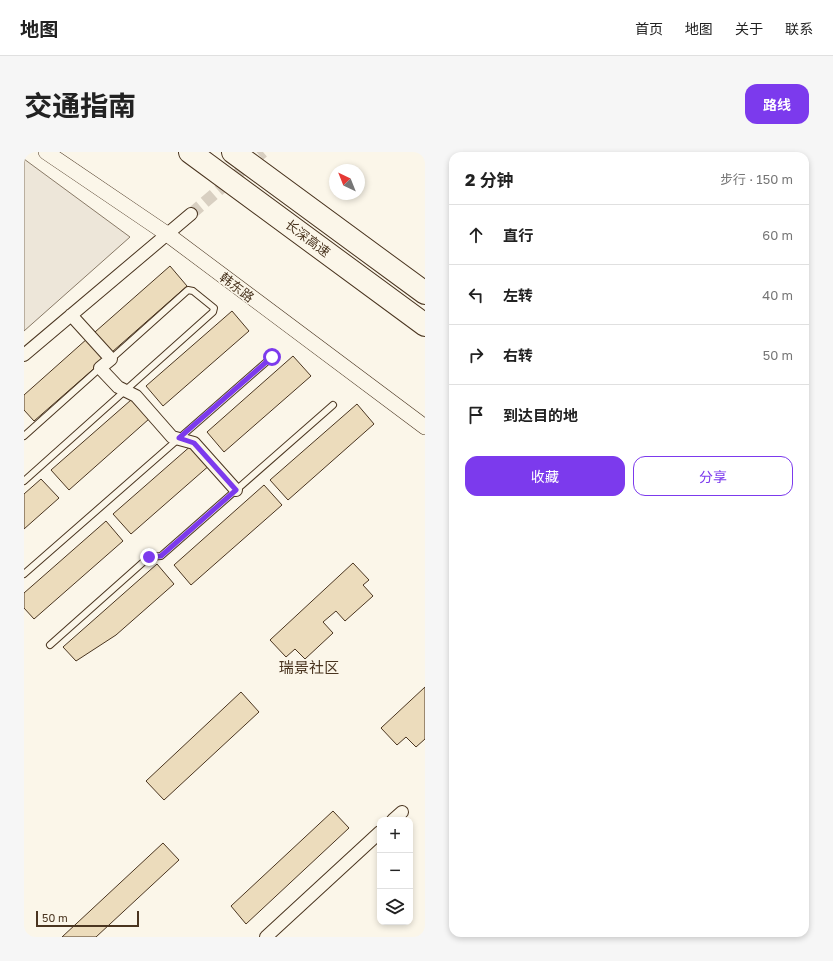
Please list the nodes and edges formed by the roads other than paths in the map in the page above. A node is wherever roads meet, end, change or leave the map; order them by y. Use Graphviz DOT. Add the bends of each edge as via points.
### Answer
graph roads {
  1 [pos="46,152"];
  2 [pos="190,152"];
  3 [pos="234,152"];
  4 [pos="192,214"];
  5 [pos="167,234"];
  6 [pos="425,293"];
  7 [pos="71,315"];
  8 [pos="425,325"];
  9 [pos="24,355"];
  10 [pos="272,357"];
  11 [pos="111,359"];
  12 [pos="100,368"];
  13 [pos="125,391"];
  14 [pos="333,405"];
  15 [pos="425,427"];
  16 [pos="24,436"];
  17 [pos="179,438"];
  18 [pos="24,481"];
  19 [pos="236,490"];
  20 [pos="24,574"];
  21 [pos="50,645"];
  22 [pos="377,835"];
  23 [pos="266,937"];
  1 -- 5 [label="street, 韩东路"];
  2 -- 8 [label="highway, 长深高速"];
  3 -- 6 [label="highway, 长深高速"];
  4 -- 5 [label="street"];
  5 -- 7 [label="street"];
  5 -- 15 [label="street, 韩东路"];
  7 -- 9 [label="street"];
  7 -- 11 [label="street"];
  10 -- 17 [label="lane"];
  11 -- 12 [label="street"];
  11 -- 13 [label="lane" via="188,290 193,290 214,308 213,312"];
  12 -- 13 [label="street"];
  12 -- 16 [label="lane"];
  13 -- 17 [label="street" via="136,396 172,437"];
  13 -- 18 [label="lane"];
  14 -- 19 [label="lane"];
  17 -- 19 [label="street" via="194,443"];
  17 -- 20 [label="lane"];
  19 -- 21 [label="lane" via="161,556 149,557"];
  22 -- 23 [label="street"];
}
